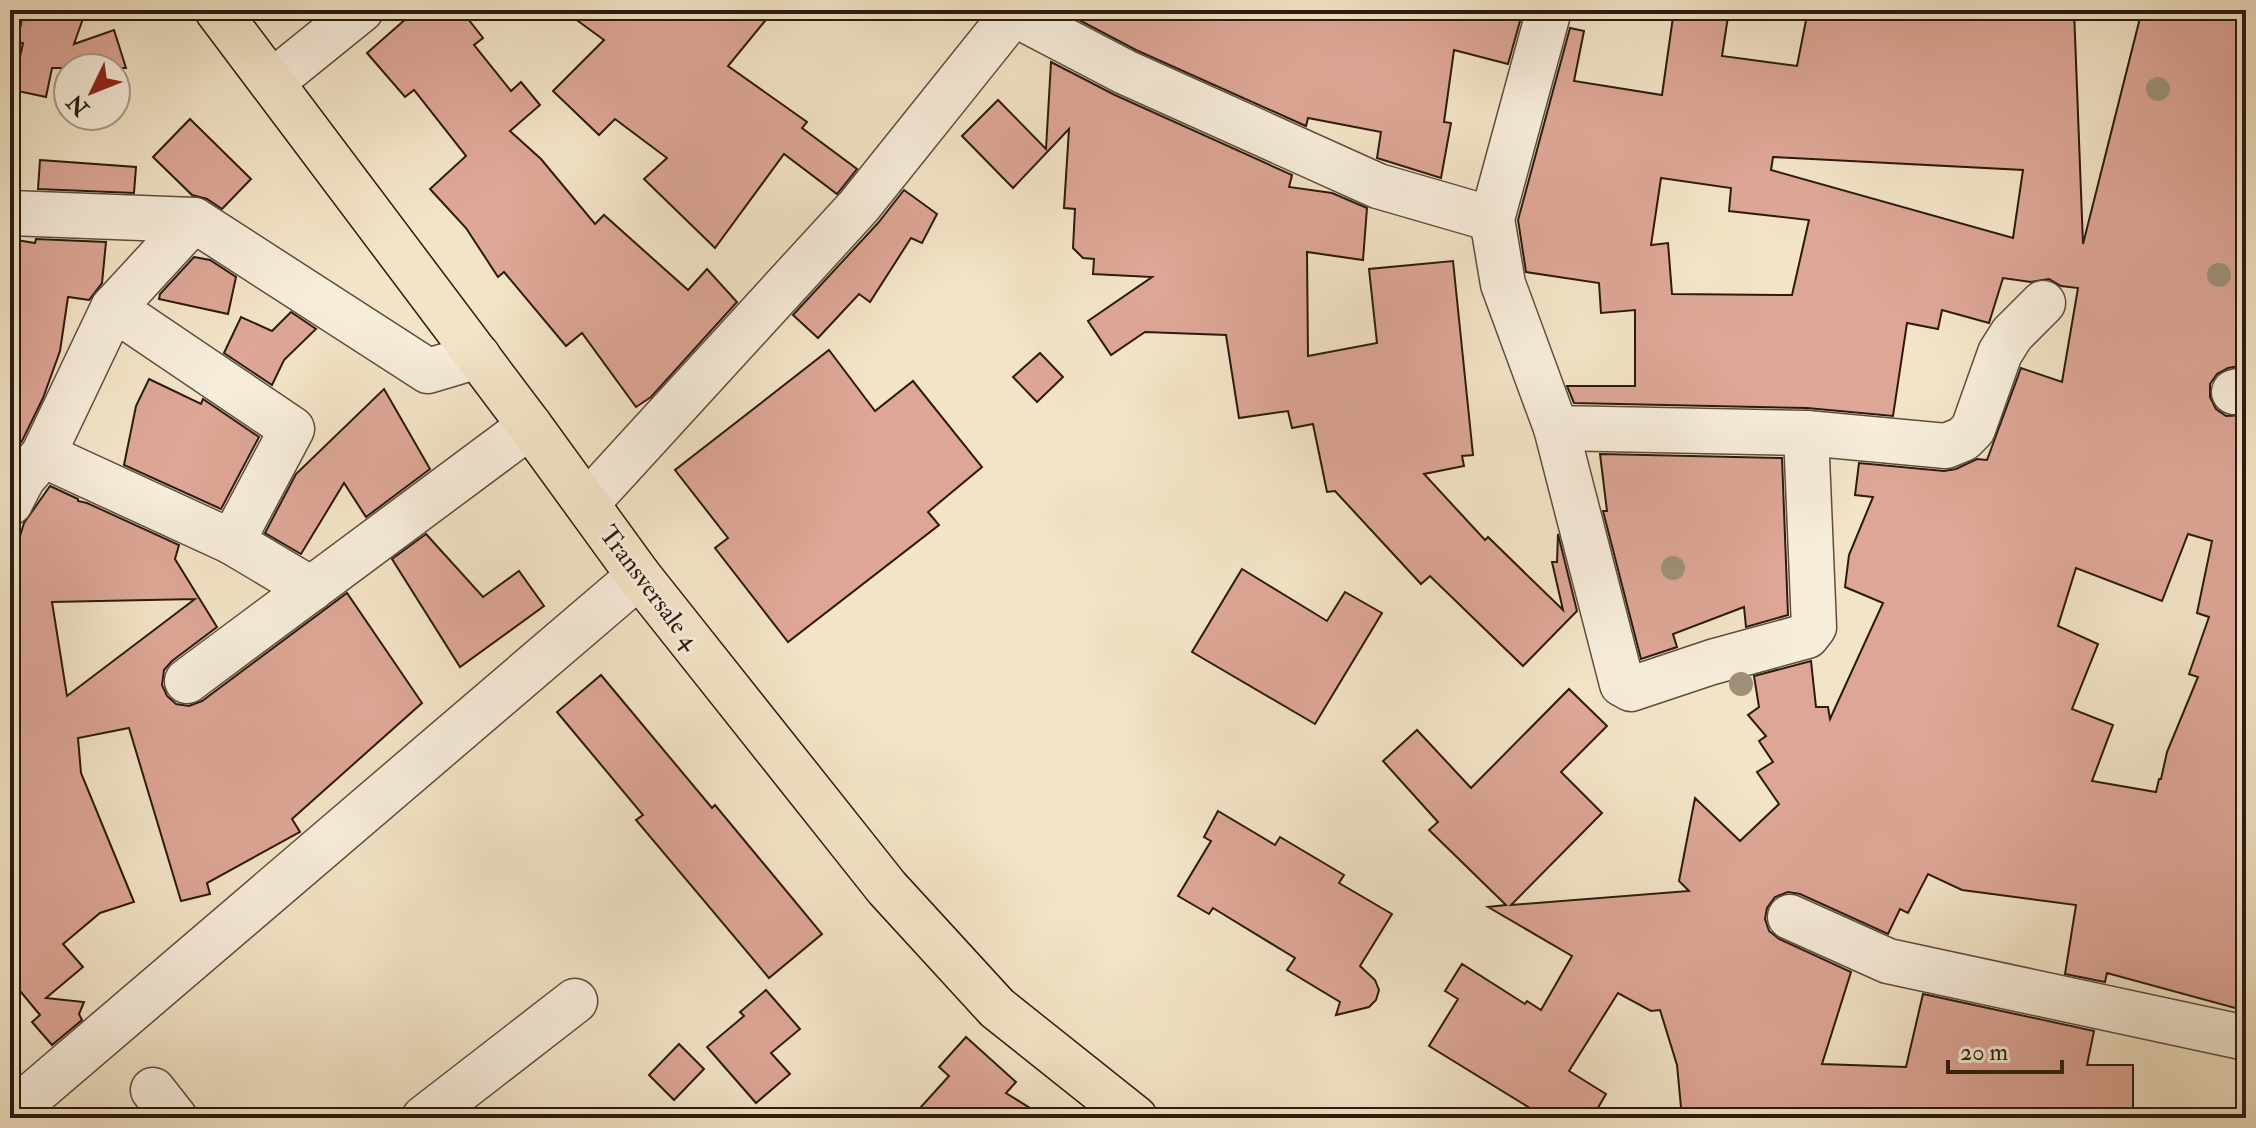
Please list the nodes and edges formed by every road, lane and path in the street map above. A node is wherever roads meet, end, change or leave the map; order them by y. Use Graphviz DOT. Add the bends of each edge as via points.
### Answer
graph roads {
  1 [pos="217,10"];
  2 [pos="361,10"];
  3 [pos="1549,10"];
  4 [pos="1015,12"];
  5 [pos="272,82"];
  6 [pos="10,213"];
  7 [pos="1492,219"];
  8 [pos="194,220"];
  9 [pos="2043,303"];
  10 [pos="113,308"];
  11 [pos="478,356"];
  12 [pos="530,426"];
  13 [pos="1556,428"];
  14 [pos="1806,433"];
  15 [pos="43,455"];
  16 [pos="10,503"];
  17 [pos="587,503"];
  18 [pos="232,542"];
  19 [pos="639,576"];
  20 [pos="311,589"];
  21 [pos="187,681"];
  22 [pos="1790,917"];
  23 [pos="575,1001"];
  24 [pos="2246,1038"];
  25 [pos="10,1114"];
  26 [pos="424,1118"];
  27 [pos="1135,1118"];
  1 -- 5 [label="main road, Transversale 4"];
  2 -- 5 [label="street"];
  3 -- 7 [label="street"];
  4 -- 7 [label="street" via="1125,72 1378,186"];
  4 -- 17 [label="street" via="859,206"];
  5 -- 11 [label="main road, Transversale 4"];
  6 -- 8 [label="street"];
  7 -- 13 [label="street" via="1503,284"];
  8 -- 10 [label="street"];
  8 -- 11 [label="street" via="428,371"];
  9 -- 14 [label="street" via="2000,353 1973,429 1963,439 1946,446"];
  10 -- 15 [label="street"];
  10 -- 18 [label="street" via="292,429"];
  11 -- 12 [label="main road, Transversale 4"];
  12 -- 17 [label="main road, Transversale 4"];
  12 -- 20 [label="street"];
  13 -- 14 [label="street"];
  13 -- 14 [label="street" via="1622,684 1631,689 1812,633"];
  15 -- 16 [label="street"];
  15 -- 18 [label="street"];
  17 -- 19 [label="main road, Transversale 4"];
  18 -- 20 [label="street"];
  19 -- 25 [label="street"];
  19 -- 27 [label="main road, Transversale 4" via="887,888 997,1008"];
  20 -- 21 [label="street"];
  22 -- 24 [label="street" via="1888,961"];
  23 -- 26 [label="street"];
}
